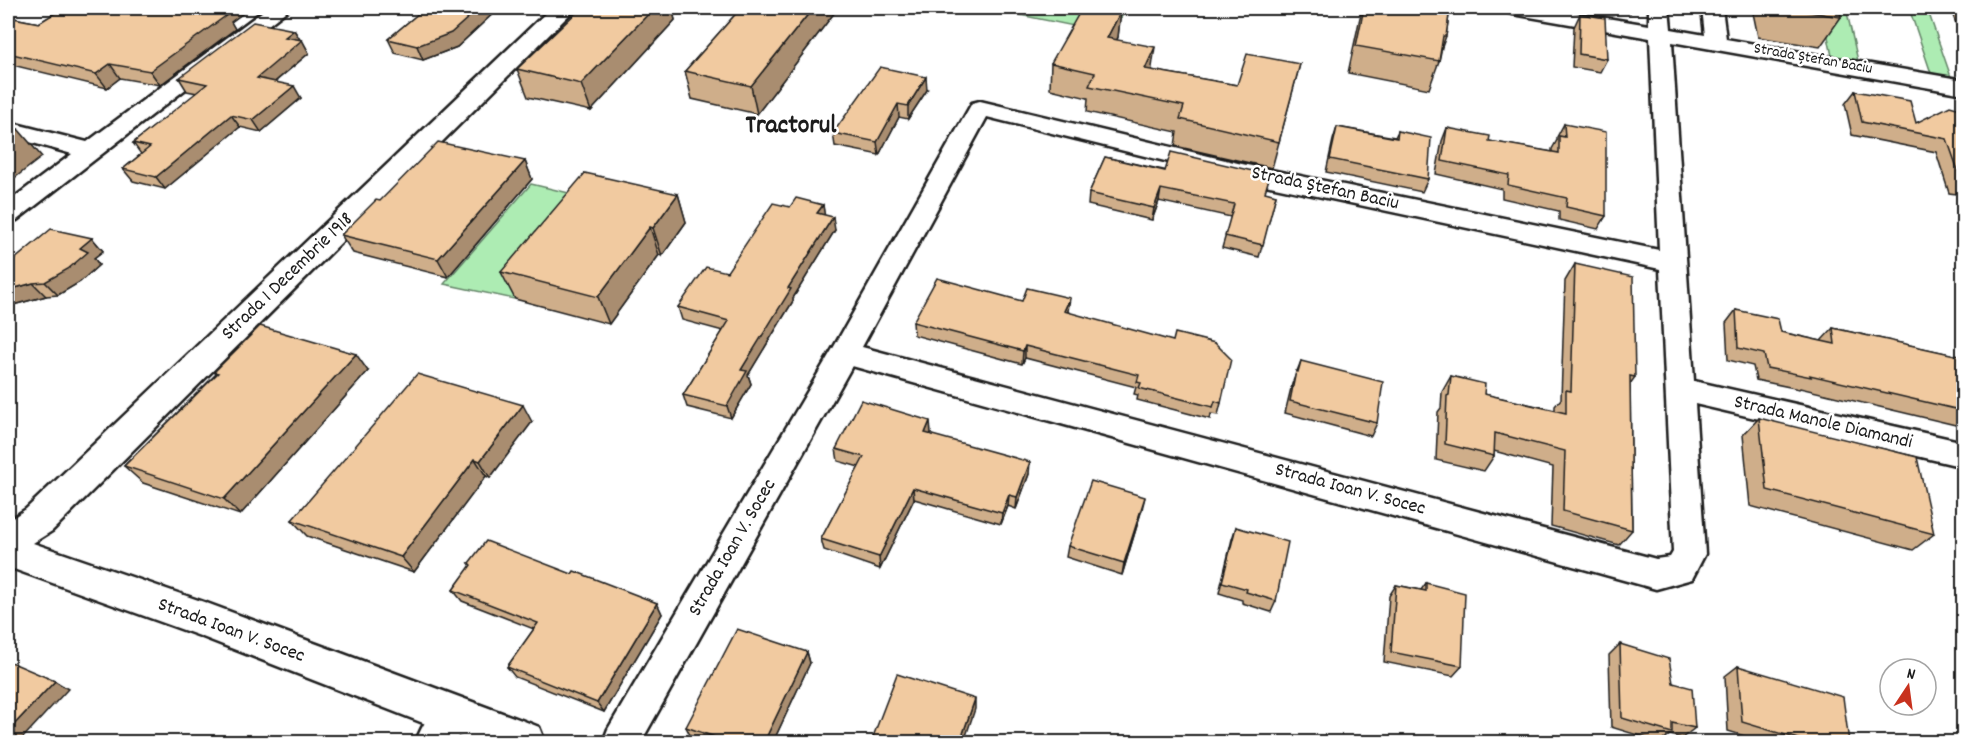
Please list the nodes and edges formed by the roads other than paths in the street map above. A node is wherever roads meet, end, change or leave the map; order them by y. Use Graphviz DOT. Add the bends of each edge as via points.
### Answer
graph roads {
  1 [pos="280,8"];
  2 [pos="564,8"];
  3 [pos="1513,8"];
  4 [pos="1659,8"];
  5 [pos="1712,8"];
  6 [pos="1662,33"];
  7 [pos="1716,42"];
  8 [pos="1964,87"];
  9 [pos="980,108"];
  10 [pos="8,129"];
  11 [pos="90,151"];
  12 [pos="8,214"];
  13 [pos="1673,262"];
  14 [pos="845,353"];
  15 [pos="1682,390"];
  16 [pos="1964,455"];
  17 [pos="8,540"];
  18 [pos="8,551"];
  19 [pos="443,729"];
  20 [pos="524,742"];
  21 [pos="621,742"];
  1 -- 11 [label="street"];
  2 -- 17 [label="street, Strada 1 Decembrie 1918" via="39,520"];
  3 -- 6 [label="street, Strada Ștefan Baciu"];
  4 -- 6 [label="street"];
  5 -- 7 [label="street"];
  6 -- 7 [label="street, Strada Ștefan Baciu"];
  6 -- 13 [label="street"];
  7 -- 8 [label="street, Strada Ștefan Baciu"];
  9 -- 13 [label="street, Strada Ștefan Baciu" via="1242,172"];
  9 -- 14 [label="street, Strada Ioan V. Socec"];
  10 -- 11 [label="street"];
  11 -- 12 [label="street"];
  13 -- 15 [label="street"];
  14 -- 15 [label="street, Strada Ioan V. Socec" via="1656,574 1680,569 1689,554"];
  14 -- 21 [label="street, Strada Ioan V. Socec"];
  15 -- 16 [label="street, Strada Manole Diamandi"];
  18 -- 19 [label="street, Strada Ioan V. Socec" via="204,620"];
  19 -- 20 [label="street, Strada Ioan V. Socec"];
}
